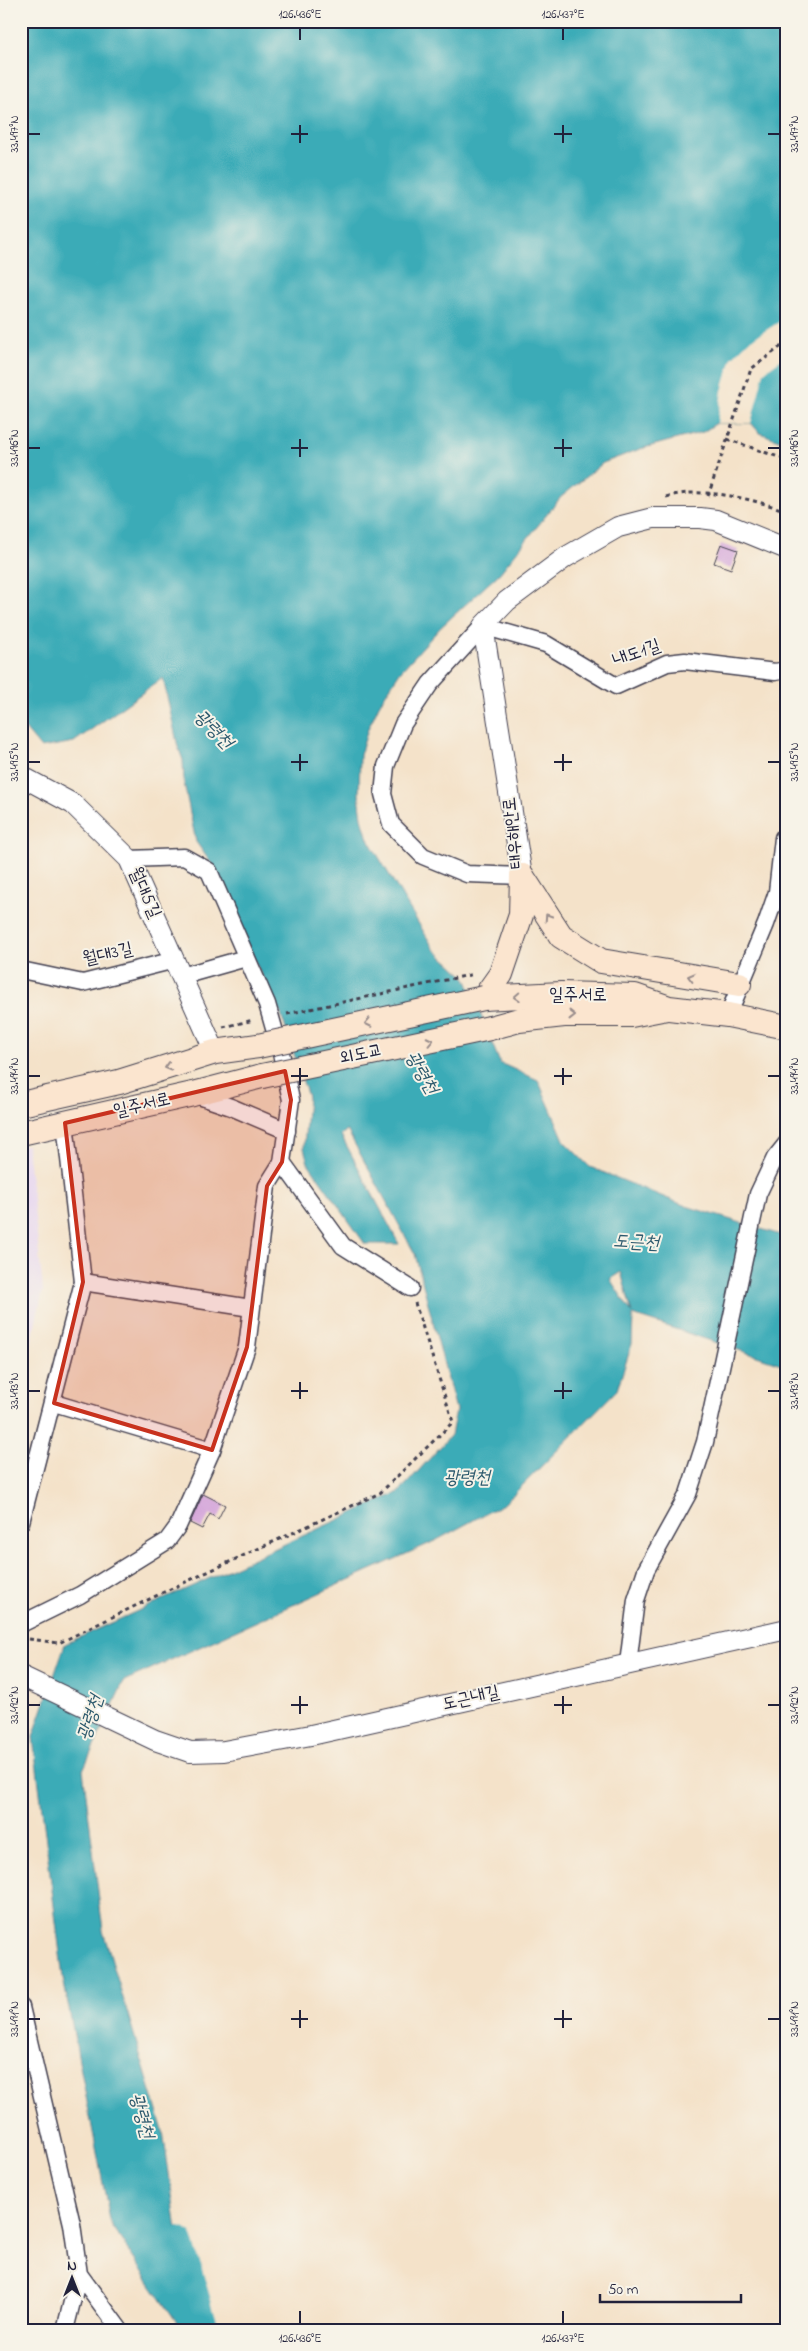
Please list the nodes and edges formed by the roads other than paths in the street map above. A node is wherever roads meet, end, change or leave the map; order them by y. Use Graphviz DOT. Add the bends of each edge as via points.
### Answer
graph roads {
  1 [pos="787,549"];
  2 [pos="483,626"];
  3 [pos="787,670"];
  4 [pos="21,776"];
  5 [pos="787,837"];
  6 [pos="129,859"];
  7 [pos="522,876"];
  8 [pos="246,958"];
  9 [pos="178,968"];
  10 [pos="21,970"];
  11 [pos="739,984"];
  12 [pos="484,998"];
  13 [pos="669,1008"];
  14 [pos="728,1015"];
  15 [pos="787,1027"];
  16 [pos="490,1028"];
  17 [pos="258,1046"];
  18 [pos="215,1052"];
  19 [pos="262,1076"];
  20 [pos="193,1094"];
  21 [pos="21,1104"];
  22 [pos="65,1123"];
  23 [pos="287,1131"];
  24 [pos="21,1133"];
  25 [pos="787,1143"];
  26 [pos="282,1162"];
  27 [pos="83,1282"];
  28 [pos="410,1288"];
  29 [pos="251,1308"];
  30 [pos="54,1403"];
  31 [pos="212,1450"];
  32 [pos="21,1522"];
  33 [pos="21,1624"];
  34 [pos="787,1629"];
  35 [pos="628,1664"];
  36 [pos="28,1679"];
  37 [pos="21,2007"];
  38 [pos="79,2274"];
  39 [pos="65,2330"];
  40 [pos="120,2330"];
  1 -- 2 [label="street, 태우해안로" via="716,520 653,518 618,527 566,557 508,601"];
  2 -- 3 [label="street, 내도1길" via="546,644 616,686 667,663 685,661 775,672"];
  2 -- 7 [label="street, 태우해안로"];
  2 -- 7 [label="street, 태우해안로" via="430,684 403,724 386,766 384,794 391,824 424,856 467,874"];
  4 -- 6 [label="street, 월대5길" via="73,804"];
  5 -- 11 [label="street" via="783,838 777,892"];
  6 -- 8 [label="street" via="184,857 209,871"];
  6 -- 9 [label="street, 월대5길"];
  11 -- 7 [label="main road, one-way" via="601,962 561,936"];
  7 -- 12 [label="main road" via="521,915 501,974"];
  8 -- 9 [label="street, 월대3길"];
  8 -- 23 [label="street" via="267,1004 281,1053 291,1100"];
  9 -- 10 [label="street, 월대3길" via="82,983"];
  9 -- 18 [label="street, 월대5길"];
  11 -- 14 [label="street"];
  13 -- 12 [label="main road, 일주서로, one-way" via="635,996 561,994"];
  12 -- 17 [label="main road, 외도교, one-way, bridge"];
  13 -- 14 [label="main road, 일주서로"];
  16 -- 13 [label="main road, 일주서로, one-way" via="518,1020 564,1015 631,1015"];
  14 -- 15 [label="main road, 일주서로"];
  19 -- 16 [label="main road, 외도교, one-way, bridge"];
  17 -- 18 [label="main road, 일주서로"];
  18 -- 21 [label="main road, 일주서로, one-way" via="119,1082"];
  19 -- 20 [label="main road, 일주서로"];
  20 -- 22 [label="main road, 일주서로"];
  20 -- 23 [label="street"];
  22 -- 24 [label="main road, 일주서로"];
  22 -- 27 [label="street"];
  23 -- 26 [label="street"];
  25 -- 35 [label="street" via="775,1158 758,1194 705,1442 688,1494 646,1570 636,1600"];
  26 -- 28 [label="street" via="343,1246"];
  26 -- 29 [label="street" via="267,1186"];
  27 -- 29 [label="street"];
  27 -- 30 [label="street"];
  29 -- 31 [label="street" via="247,1347"];
  30 -- 31 [label="street"];
  30 -- 32 [label="street"];
  31 -- 33 [label="street" via="178,1526 167,1541 74,1598"];
  34 -- 35 [label="street, 도근내길"];
  35 -- 36 [label="street, 도근내길" via="224,1752 190,1752 155,1740"];
  37 -- 38 [label="street" via="72,2224"];
  38 -- 39 [label="street"];
  38 -- 40 [label="street"];
}
